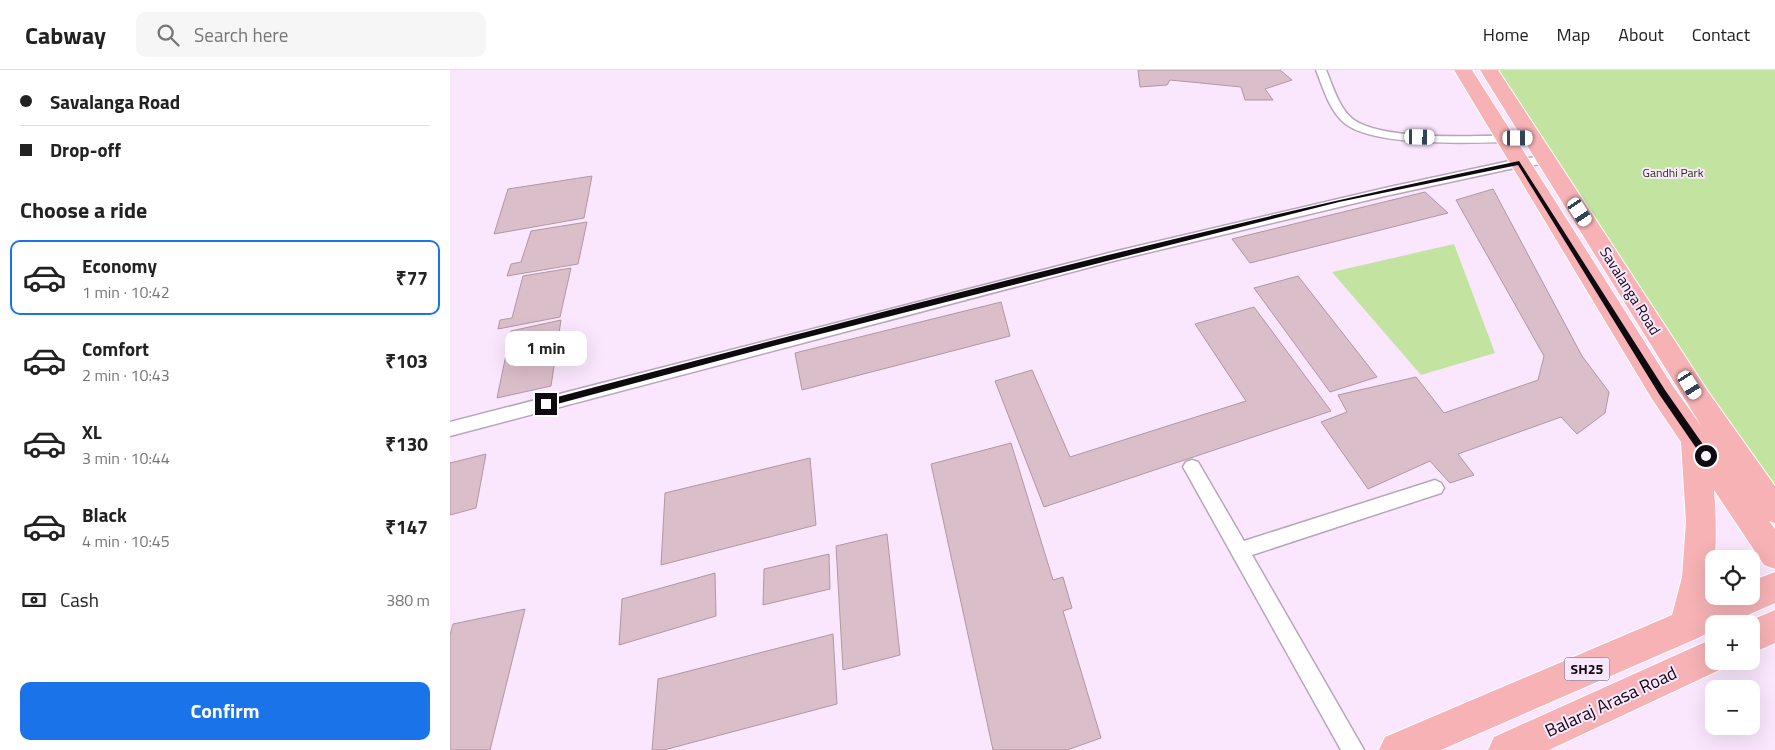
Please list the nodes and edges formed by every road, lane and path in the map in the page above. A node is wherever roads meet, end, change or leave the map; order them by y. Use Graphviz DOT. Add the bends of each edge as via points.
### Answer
graph roads {
  1 [pos="1321,70"];
  2 [pos="1462,70"];
  3 [pos="1489,70"];
  4 [pos="1504,138"];
  5 [pos="1533,138"];
  6 [pos="1546,160"];
  7 [pos="1519,163"];
  8 [pos="450,429"];
  9 [pos="1695,440"];
  10 [pos="1192,467"];
  11 [pos="1749,470"];
  12 [pos="1775,481"];
  13 [pos="1435,488"];
  14 [pos="1775,510"];
  15 [pos="1239,551"];
  16 [pos="1775,555"];
  17 [pos="1775,587"];
  18 [pos="1686,626"];
  19 [pos="1775,626"];
  20 [pos="1760,634"];
  21 [pos="1705,659"];
  22 [pos="1353,750"];
  23 [pos="1398,750"];
  24 [pos="1507,750"];
  1 -- 4 [label="lane" via="1337,105 1350,123 1379,134"];
  2 -- 4 [label="main road, Savalanga Road"];
  3 -- 5 [label="main road, Savalanga Road"];
  4 -- 5 [label="lane"];
  4 -- 7 [label="main road, Savalanga Road"];
  5 -- 6 [label="main road, Savalanga Road"];
  6 -- 7 [label="lane"];
  6 -- 11 [label="main road, Savalanga Road" via="1699,400"];
  7 -- 8 [label="lane" via="1339,200 777,342"];
  7 -- 9 [label="main road, Savalanga Road"];
  9 -- 16 [label="main road, Savalanga Road"];
  9 -- 18 [label="main road" via="1699,559"];
  10 -- 15 [label="lane"];
  11 -- 12 [label="main road"];
  11 -- 14 [label="main road, Savalanga Road"];
  13 -- 15 [label="lane"];
  15 -- 22 [label="lane"];
  17 -- 18 [label="main road, SH25"];
  18 -- 23 [label="main road, SH25"];
  19 -- 20 [label="main road"];
  21 -- 24 [label="main road, Balaraj Arasa Road / SH25"];
}
